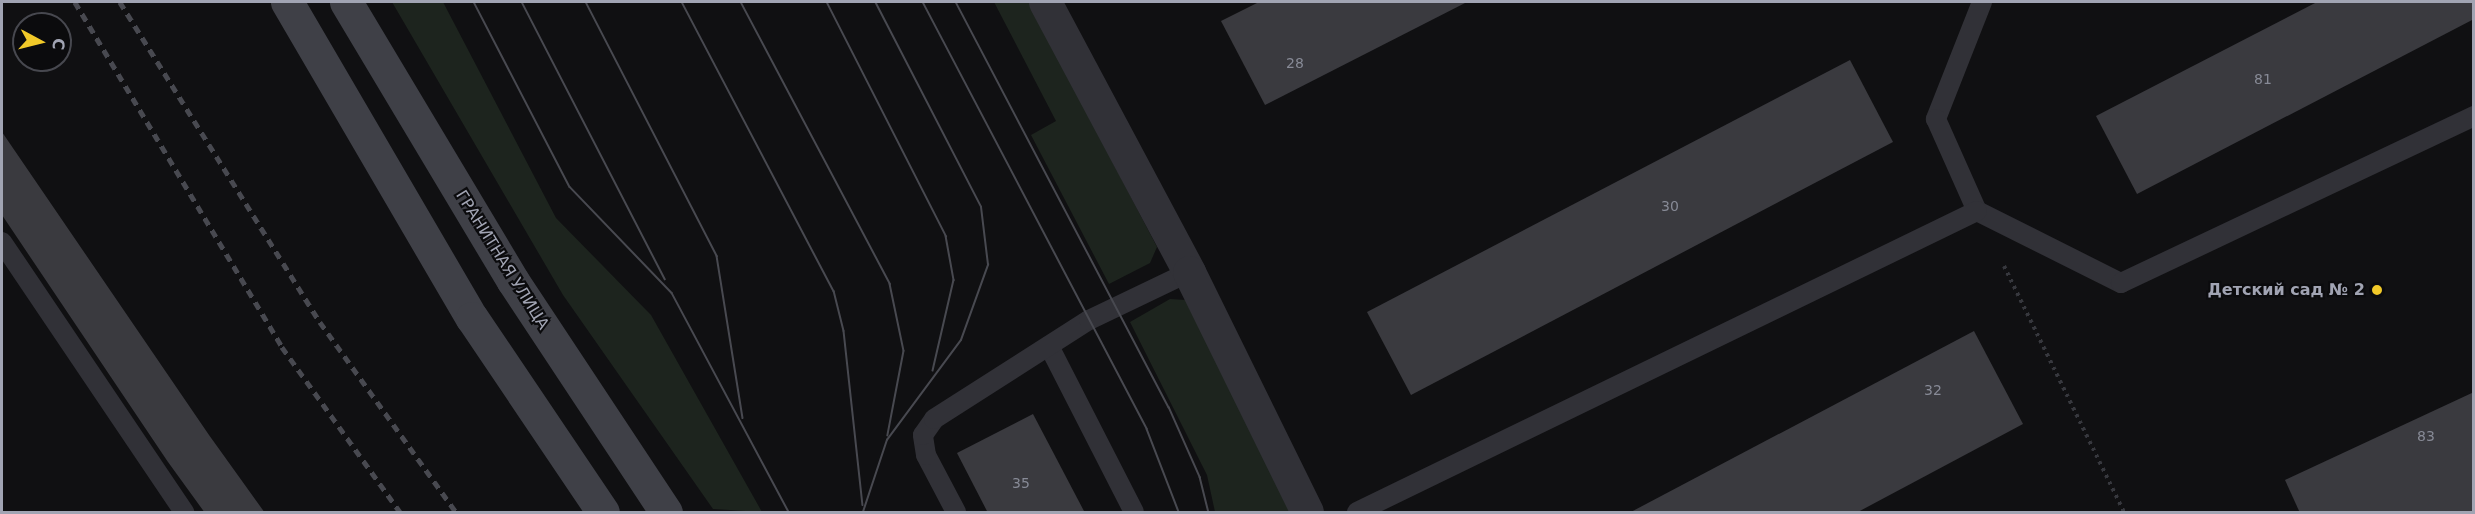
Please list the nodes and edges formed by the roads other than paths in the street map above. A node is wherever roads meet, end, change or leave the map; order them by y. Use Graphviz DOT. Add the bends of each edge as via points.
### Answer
graph roads {
  1 [pos="287,2"];
  2 [pos="346,2"];
  3 [pos="1045,2"];
  4 [pos="1982,2"];
  5 [pos="2474,116"];
  6 [pos="1977,211"];
  7 [pos="2,242"];
  8 [pos="1189,272"];
  9 [pos="1049,346"];
  10 [pos="184,513"];
  11 [pos="603,513"];
  12 [pos="666,513"];
  13 [pos="956,513"];
  14 [pos="1134,513"];
  15 [pos="1307,513"];
  16 [pos="1357,513"];
  1 -- 11 [label="street" via="472,318"];
  2 -- 12 [label="street, ГРАНИТНАЯ УЛИЦА" via="513,281"];
  3 -- 8 [label="street"];
  4 -- 6 [label="lane" via="1936,119"];
  5 -- 6 [label="lane" via="2121,283"];
  6 -- 16 [label="lane"];
  7 -- 10 [label="lane"];
  8 -- 9 [label="lane"];
  8 -- 15 [label="street"];
  9 -- 13 [label="lane" via="934,419 923,435 926,456"];
  9 -- 14 [label="lane"];
}
